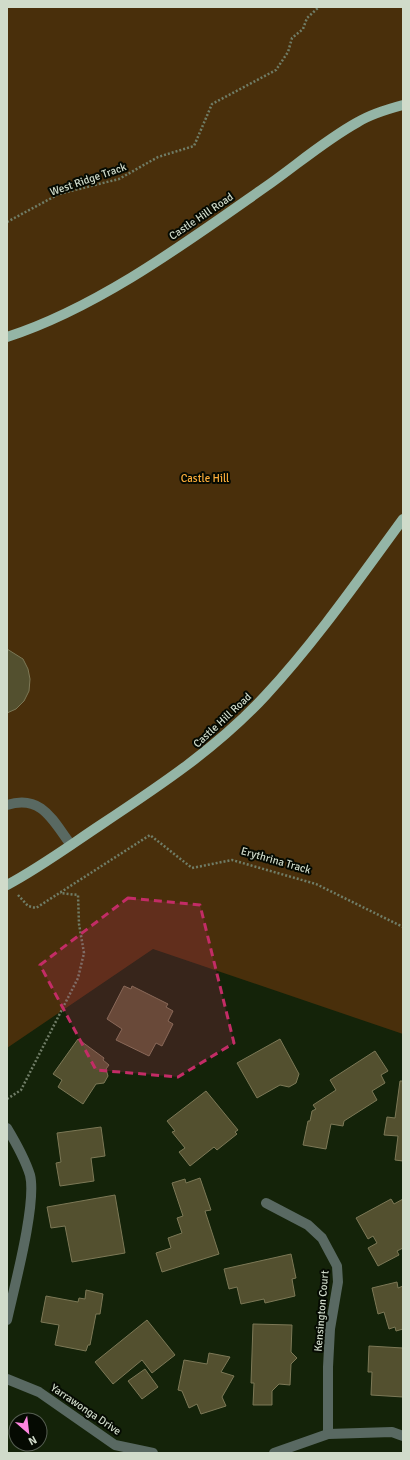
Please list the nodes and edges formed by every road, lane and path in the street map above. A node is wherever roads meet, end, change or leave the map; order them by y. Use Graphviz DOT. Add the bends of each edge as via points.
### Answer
graph roads {
  1 [pos="319,7"];
  2 [pos="403,104"];
  3 [pos="7,222"];
  4 [pos="7,337"];
  5 [pos="403,519"];
  6 [pos="7,805"];
  7 [pos="71,845"];
  8 [pos="9,884"];
  9 [pos="60,893"];
  10 [pos="403,927"];
  11 [pos="7,1099"];
  12 [pos="7,1128"];
  13 [pos="266,1203"];
  14 [pos="7,1320"];
  15 [pos="7,1379"];
  16 [pos="328,1434"];
  17 [pos="403,1436"];
  18 [pos="153,1453"];
  19 [pos="274,1453"];
  1 -- 3 [label="path, West Ridge Track" via="307,18 303,30 292,38 288,52 276,70 212,104 194,146 158,157 119,179 59,194"];
  2 -- 4 [label="main road, Castle Hill Road" via="358,121 205,229 103,293 32,330"];
  5 -- 7 [label="main road, Castle Hill Road" via="336,609 265,696 196,760"];
  6 -- 7 [label="street" via="18,801 33,803 44,810"];
  7 -- 8 [label="main road, Castle Hill Road"];
  8 -- 9 [label="path, Erythrina Track" via="23,902 36,908"];
  9 -- 10 [label="path, Erythrina Track" via="150,835 192,868 232,860 308,881"];
  9 -- 11 [label="path" via="78,895 84,953 78,978 21,1090"];
  12 -- 14 [label="street" via="30,1176 28,1219"];
  13 -- 16 [label="street, Kensington Court" via="308,1225 322,1238 337,1266 338,1282 330,1329 328,1366"];
  15 -- 18 [label="street, Yarrawonga Drive" via="39,1392 115,1444"];
  16 -- 17 [label="street" via="392,1432"];
  16 -- 19 [label="street"];
}
